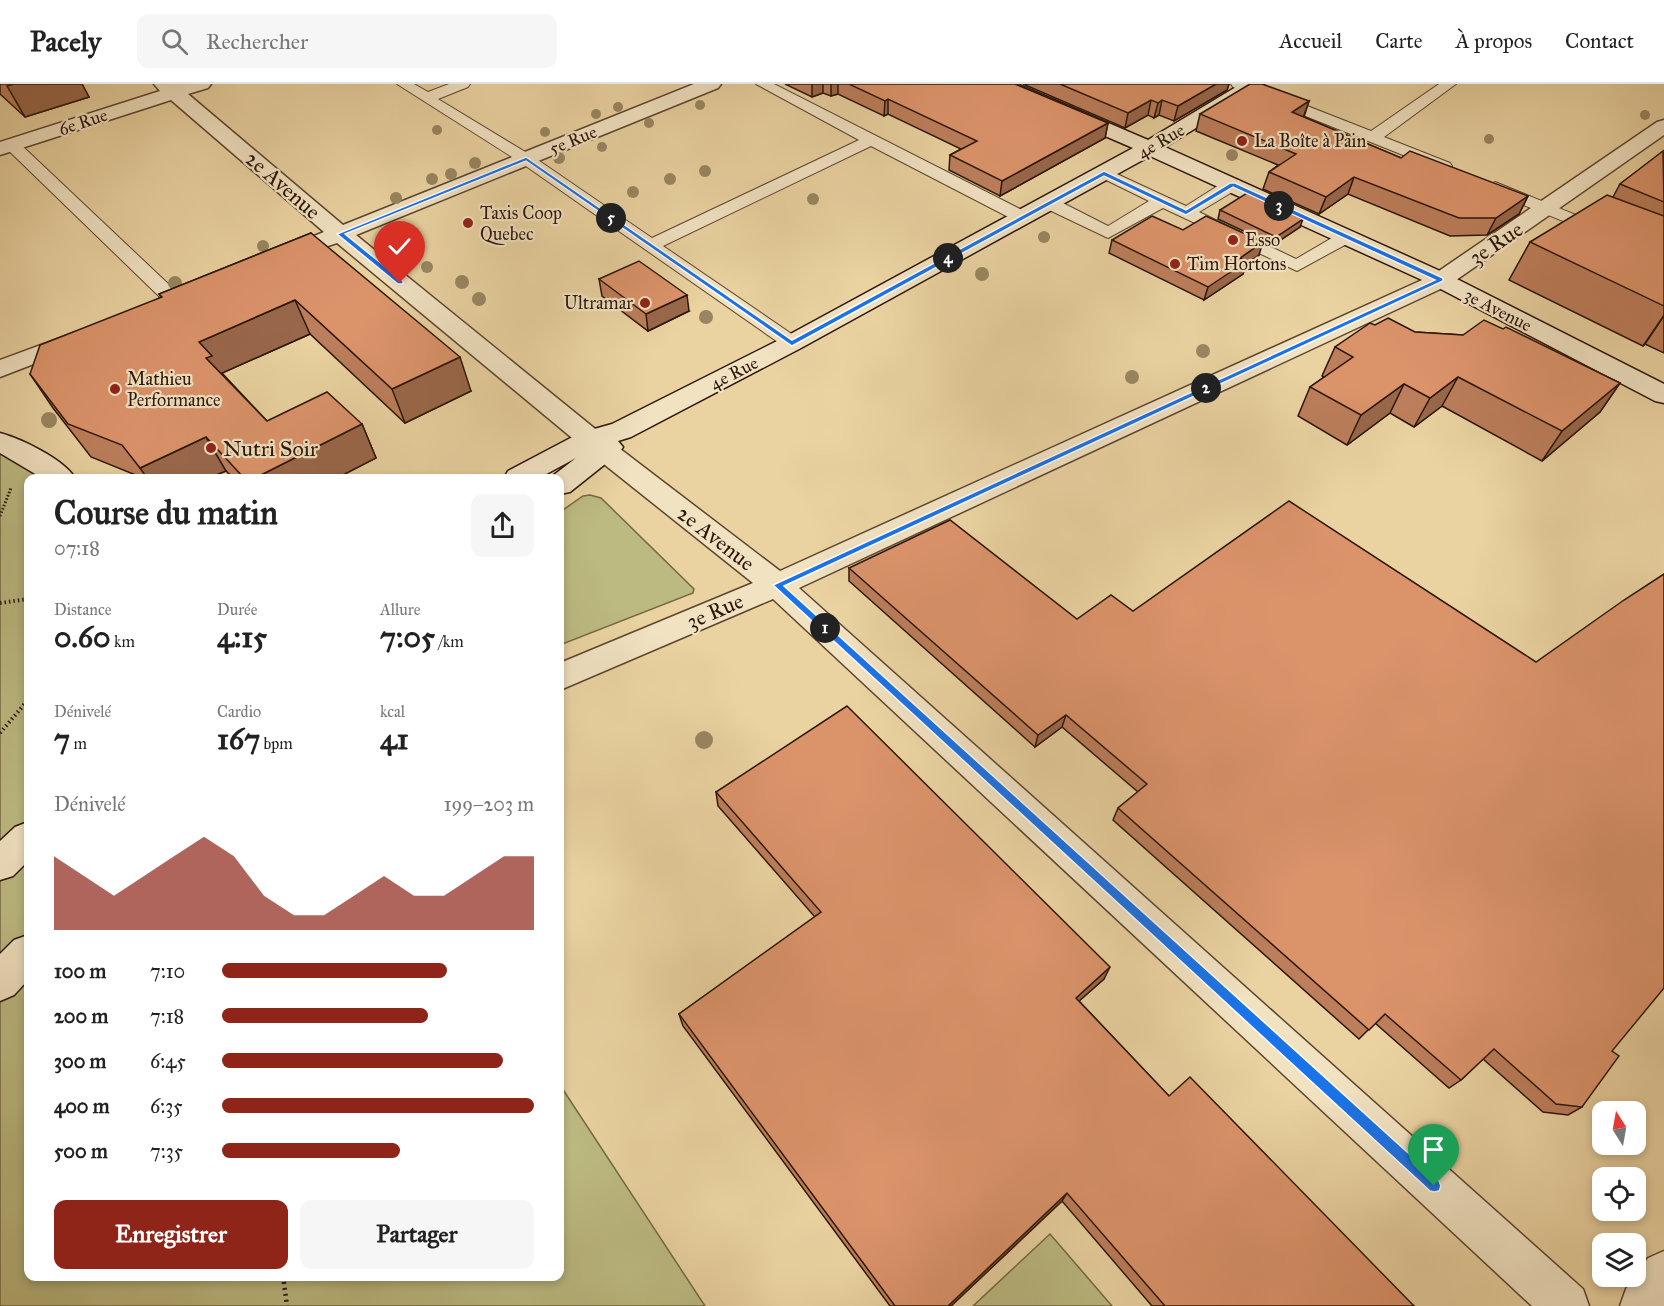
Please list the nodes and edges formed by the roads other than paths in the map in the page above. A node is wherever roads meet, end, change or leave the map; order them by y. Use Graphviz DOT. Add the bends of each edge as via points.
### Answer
graph roads {
  1 [pos="404,84"];
  2 [pos="463,84"];
  3 [pos="711,84"];
  4 [pos="763,84"];
  5 [pos="1001,84"];
  6 [pos="1449,84"];
  7 [pos="1247,85"];
  8 [pos="180,87"];
  9 [pos="426,98"];
  10 [pos="1664,126"];
  11 [pos="1375,136"];
  12 [pos="871,140"];
  13 [pos="6,147"];
  14 [pos="1149,148"];
  15 [pos="526,159"];
  16 [pos="1460,172"];
  17 [pos="1104,173"];
  18 [pos="1482,182"];
  19 [pos="1233,184"];
  20 [pos="1162,201"];
  21 [pos="1048,203"];
  22 [pos="1546,209"];
  23 [pos="1186,213"];
  24 [pos="1022,217"];
  25 [pos="340,234"];
  26 [pos="1348,236"];
  27 [pos="651,245"];
  28 [pos="307,247"];
  29 [pos="1664,257"];
  30 [pos="1441,280"];
  31 [pos="196,291"];
  32 [pos="174,300"];
  33 [pos="152,309"];
  34 [pos="98,330"];
  35 [pos="792,343"];
  36 [pos="0,369"];
  37 [pos="1664,395"];
  38 [pos="605,441"];
  39 [pos="0,442"];
  40 [pos="55,474"];
  41 [pos="527,474"];
  42 [pos="564,481"];
  43 [pos="777,585"];
  44 [pos="564,674"];
  45 [pos="24,842"];
  46 [pos="0,864"];
  47 [pos="24,957"];
  48 [pos="0,982"];
  49 [pos="1664,1274"];
  50 [pos="1566,1306"];
  51 [pos="1643,1306"];
  1 -- 9 [label="lane"];
  2 -- 9 [label="lane"];
  3 -- 15 [label="street, 5e Rue"];
  4 -- 12 [label="lane"];
  5 -- 14 [label="street, 3e Avenue"];
  6 -- 11 [label="lane"];
  7 -- 11 [label="lane"];
  7 -- 14 [label="street, 4e Rue"];
  8 -- 13 [label="street, 6e Rue"];
  8 -- 25 [label="street, 2e Avenue"];
  9 -- 15 [label="lane"];
  10 -- 22 [label="street, 3e Rue"];
  11 -- 16 [label="lane"];
  12 -- 24 [label="lane"];
  12 -- 27 [label="lane"];
  13 -- 32 [label="lane"];
  14 -- 17 [label="street, 4e Rue"];
  14 -- 19 [label="street, 3e Avenue"];
  15 -- 25 [label="street, 5e Rue"];
  15 -- 27 [label="lane"];
  17 -- 20 [label="lane"];
  17 -- 21 [label="street, 4e Rue"];
  18 -- 22 [label="lane"];
  19 -- 23 [label="lane"];
  19 -- 26 [label="street, 3e Avenue"];
  20 -- 21 [label="lane" via="1108,232"];
  20 -- 23 [label="lane"];
  21 -- 24 [label="street, 4e Rue"];
  22 -- 29 [label="lane"];
  22 -- 30 [label="street, 3e Rue"];
  23 -- 26 [label="lane" via="1298,266"];
  24 -- 35 [label="street, 4e Rue"];
  25 -- 28 [label="street, 5e Rue"];
  25 -- 38 [label="street, 2e Avenue"];
  26 -- 30 [label="street, 3e Avenue"];
  27 -- 35 [label="lane"];
  30 -- 37 [label="street, 3e Avenue"];
  30 -- 43 [label="street, 3e Rue"];
  31 -- 32 [label="street"];
  32 -- 33 [label="street"];
  34 -- 36 [label="street"];
  35 -- 38 [label="street, 4e Rue"];
  38 -- 41 [label="street, 4e Rue"];
  38 -- 42 [label="street, 4e Rue"];
  38 -- 43 [label="street, 2e Avenue"];
  39 -- 40 [label="street"];
  43 -- 44 [label="street, 3e Rue"];
  43 -- 50 [label="street, 2e Avenue"];
  45 -- 46 [label="street"];
  47 -- 48 [label="street"];
  49 -- 51 [label="street"];
}
